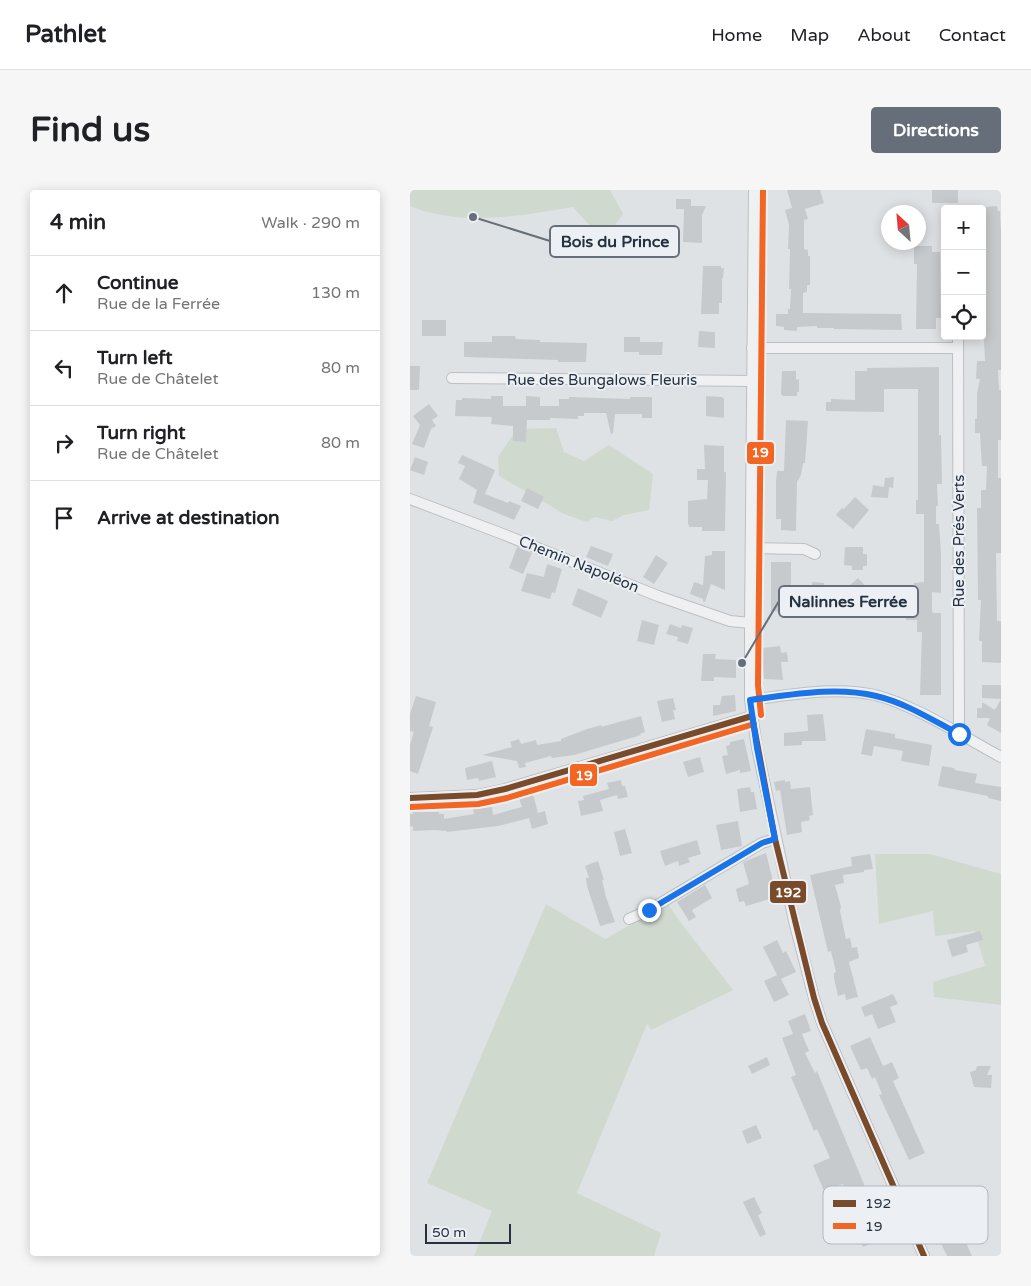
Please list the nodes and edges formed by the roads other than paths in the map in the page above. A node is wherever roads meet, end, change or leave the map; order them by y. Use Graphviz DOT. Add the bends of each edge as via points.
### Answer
graph roads {
  1 [pos="754,190"];
  2 [pos="958,340"];
  3 [pos="752,348"];
  4 [pos="958,348"];
  5 [pos="452,378"];
  6 [pos="752,381"];
  7 [pos="410,499"];
  8 [pos="751,548"];
  9 [pos="815,554"];
  10 [pos="750,623"];
  11 [pos="750,700"];
  12 [pos="752,716"];
  13 [pos="959,734"];
  14 [pos="1001,757"];
  15 [pos="410,798"];
  16 [pos="775,839"];
  17 [pos="629,919"];
  18 [pos="893,1186"];
  19 [pos="919,1244"];
  20 [pos="924,1256"];
  1 -- 3 [label="street"];
  2 -- 4 [label="street, Rue des Prés Verts"];
  3 -- 4 [label="street"];
  3 -- 6 [label="street"];
  4 -- 13 [label="street, Rue des Prés Verts"];
  5 -- 6 [label="street, Rue des Bungalows Fleuris"];
  6 -- 8 [label="street"];
  7 -- 10 [label="street, Chemin Napoléon" via="658,596 730,621"];
  8 -- 9 [label="street" via="804,549"];
  8 -- 10 [label="street"];
  10 -- 11 [label="street"];
  11 -- 12 [label="street"];
  11 -- 13 [label="street" via="811,693 868,694 907,706"];
  12 -- 15 [label="street" via="505,789 477,795"];
  12 -- 16 [label="street"];
  13 -- 14 [label="street"];
  16 -- 17 [label="street" via="762,843"];
  16 -- 18 [label="street" via="822,1023"];
  19 -- 20 [label="street"];
}
